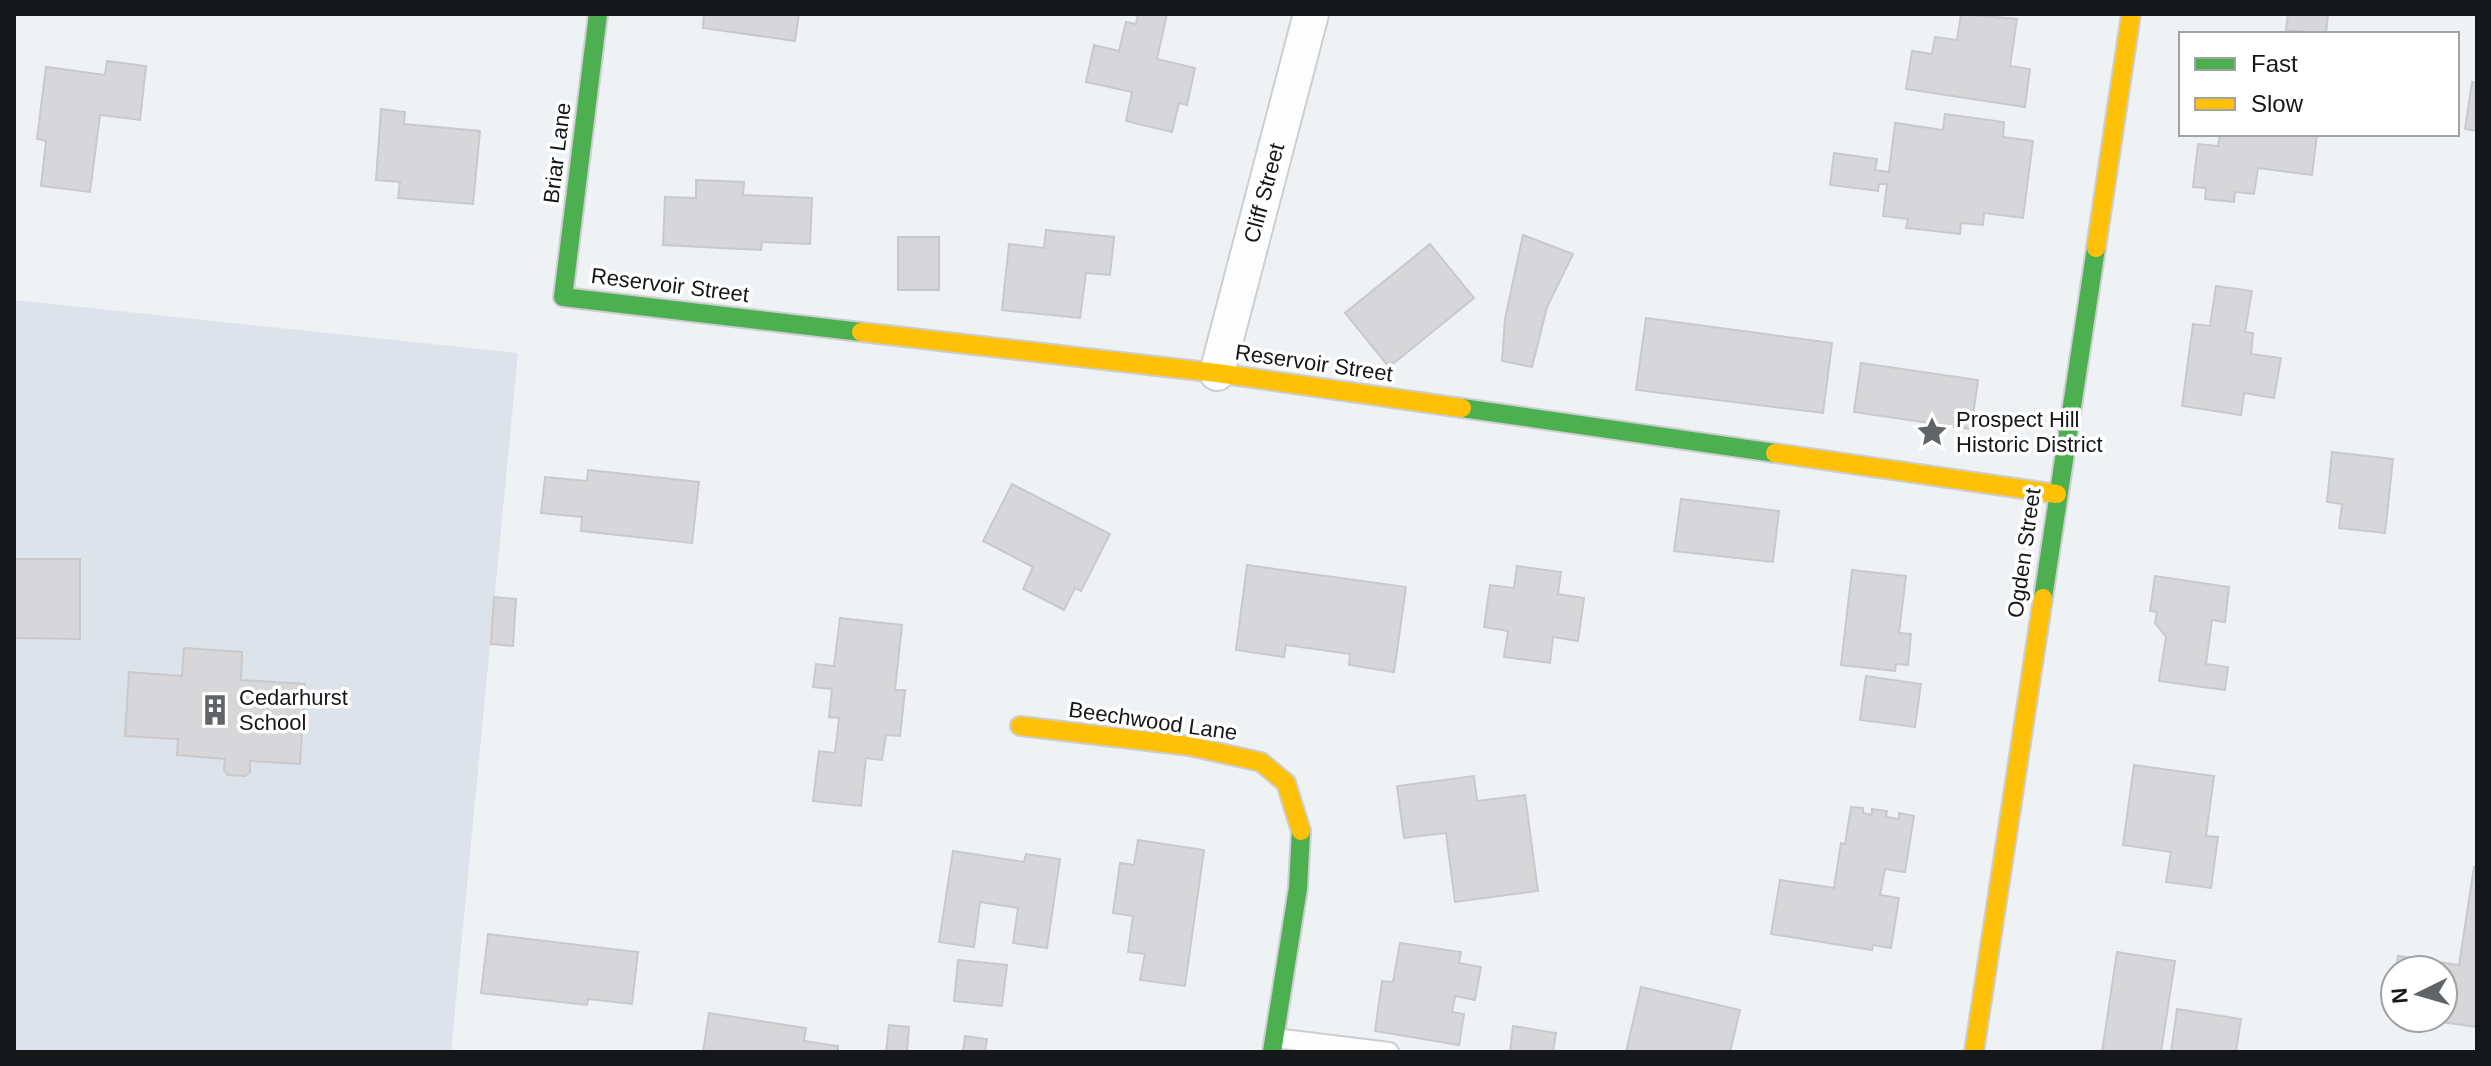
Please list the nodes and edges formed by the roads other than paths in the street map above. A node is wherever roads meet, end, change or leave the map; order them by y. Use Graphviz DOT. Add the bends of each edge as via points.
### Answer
graph roads {
  1 [pos="598,14"];
  2 [pos="1311,14"];
  3 [pos="2131,14"];
  4 [pos="563,297"];
  5 [pos="1217,373"];
  6 [pos="2057,494"];
  7 [pos="1020,726"];
  8 [pos="1273,1045"];
  9 [pos="1389,1052"];
  10 [pos="1974,1052"];
  1 -- 4 [label="street, Briar Lane"];
  2 -- 5 [label="street, Cliff Street"];
  3 -- 6 [label="street, Ogden Street"];
  4 -- 5 [label="street, Reservoir Street"];
  5 -- 6 [label="street, Reservoir Street"];
  6 -- 10 [label="street, Ogden Street"];
  7 -- 8 [label="street, Beechwood Lane" via="1189,746 1261,762 1286,783 1302,833"];
  8 -- 9 [label="lane"];
}
